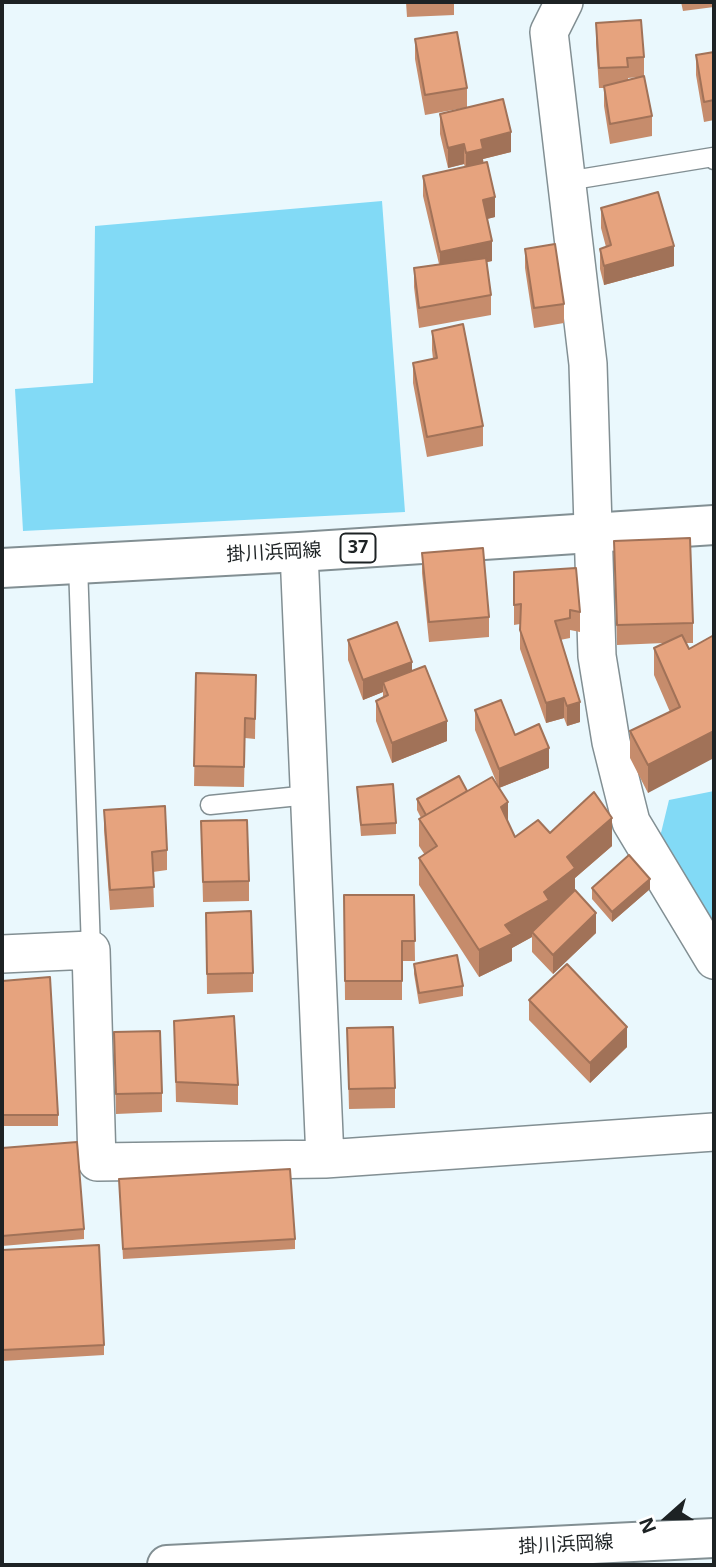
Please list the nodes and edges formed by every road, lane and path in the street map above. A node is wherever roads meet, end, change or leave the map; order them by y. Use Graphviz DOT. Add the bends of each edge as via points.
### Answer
graph roads {
  1 [pos="564,2"];
  2 [pos="714,160"];
  3 [pos="567,181"];
  4 [pos="714,525"];
  5 [pos="593,531"];
  6 [pos="299,552"];
  7 [pos="78,564"];
  8 [pos="2,568"];
  9 [pos="309,795"];
  10 [pos="210,805"];
  11 [pos="91,950"];
  12 [pos="2,954"];
  13 [pos="714,960"];
  14 [pos="714,1132"];
  15 [pos="325,1159"];
  16 [pos="714,1538"];
  17 [pos="242,1563"];
  18 [pos="166,1565"];
  1 -- 3 [label="street" via="549,32"];
  2 -- 3 [label="lane"];
  3 -- 5 [label="street" via="588,364"];
  4 -- 5 [label="main road, 掛川浜岡線 / 37"];
  5 -- 6 [label="main road, 掛川浜岡線 / 37"];
  5 -- 13 [label="street" via="597,656 611,742 631,821"];
  6 -- 7 [label="main road, 掛川浜岡線 / 37"];
  6 -- 9 [label="street"];
  7 -- 8 [label="main road, 掛川浜岡線 / 37"];
  7 -- 11 [label="lane"];
  9 -- 10 [label="lane"];
  9 -- 15 [label="street"];
  11 -- 12 [label="street"];
  11 -- 15 [label="street" via="97,1162"];
  14 -- 15 [label="street"];
  16 -- 17 [label="main road, 掛川浜岡線"];
  17 -- 18 [label="main road, 掛川浜岡線"];
}
